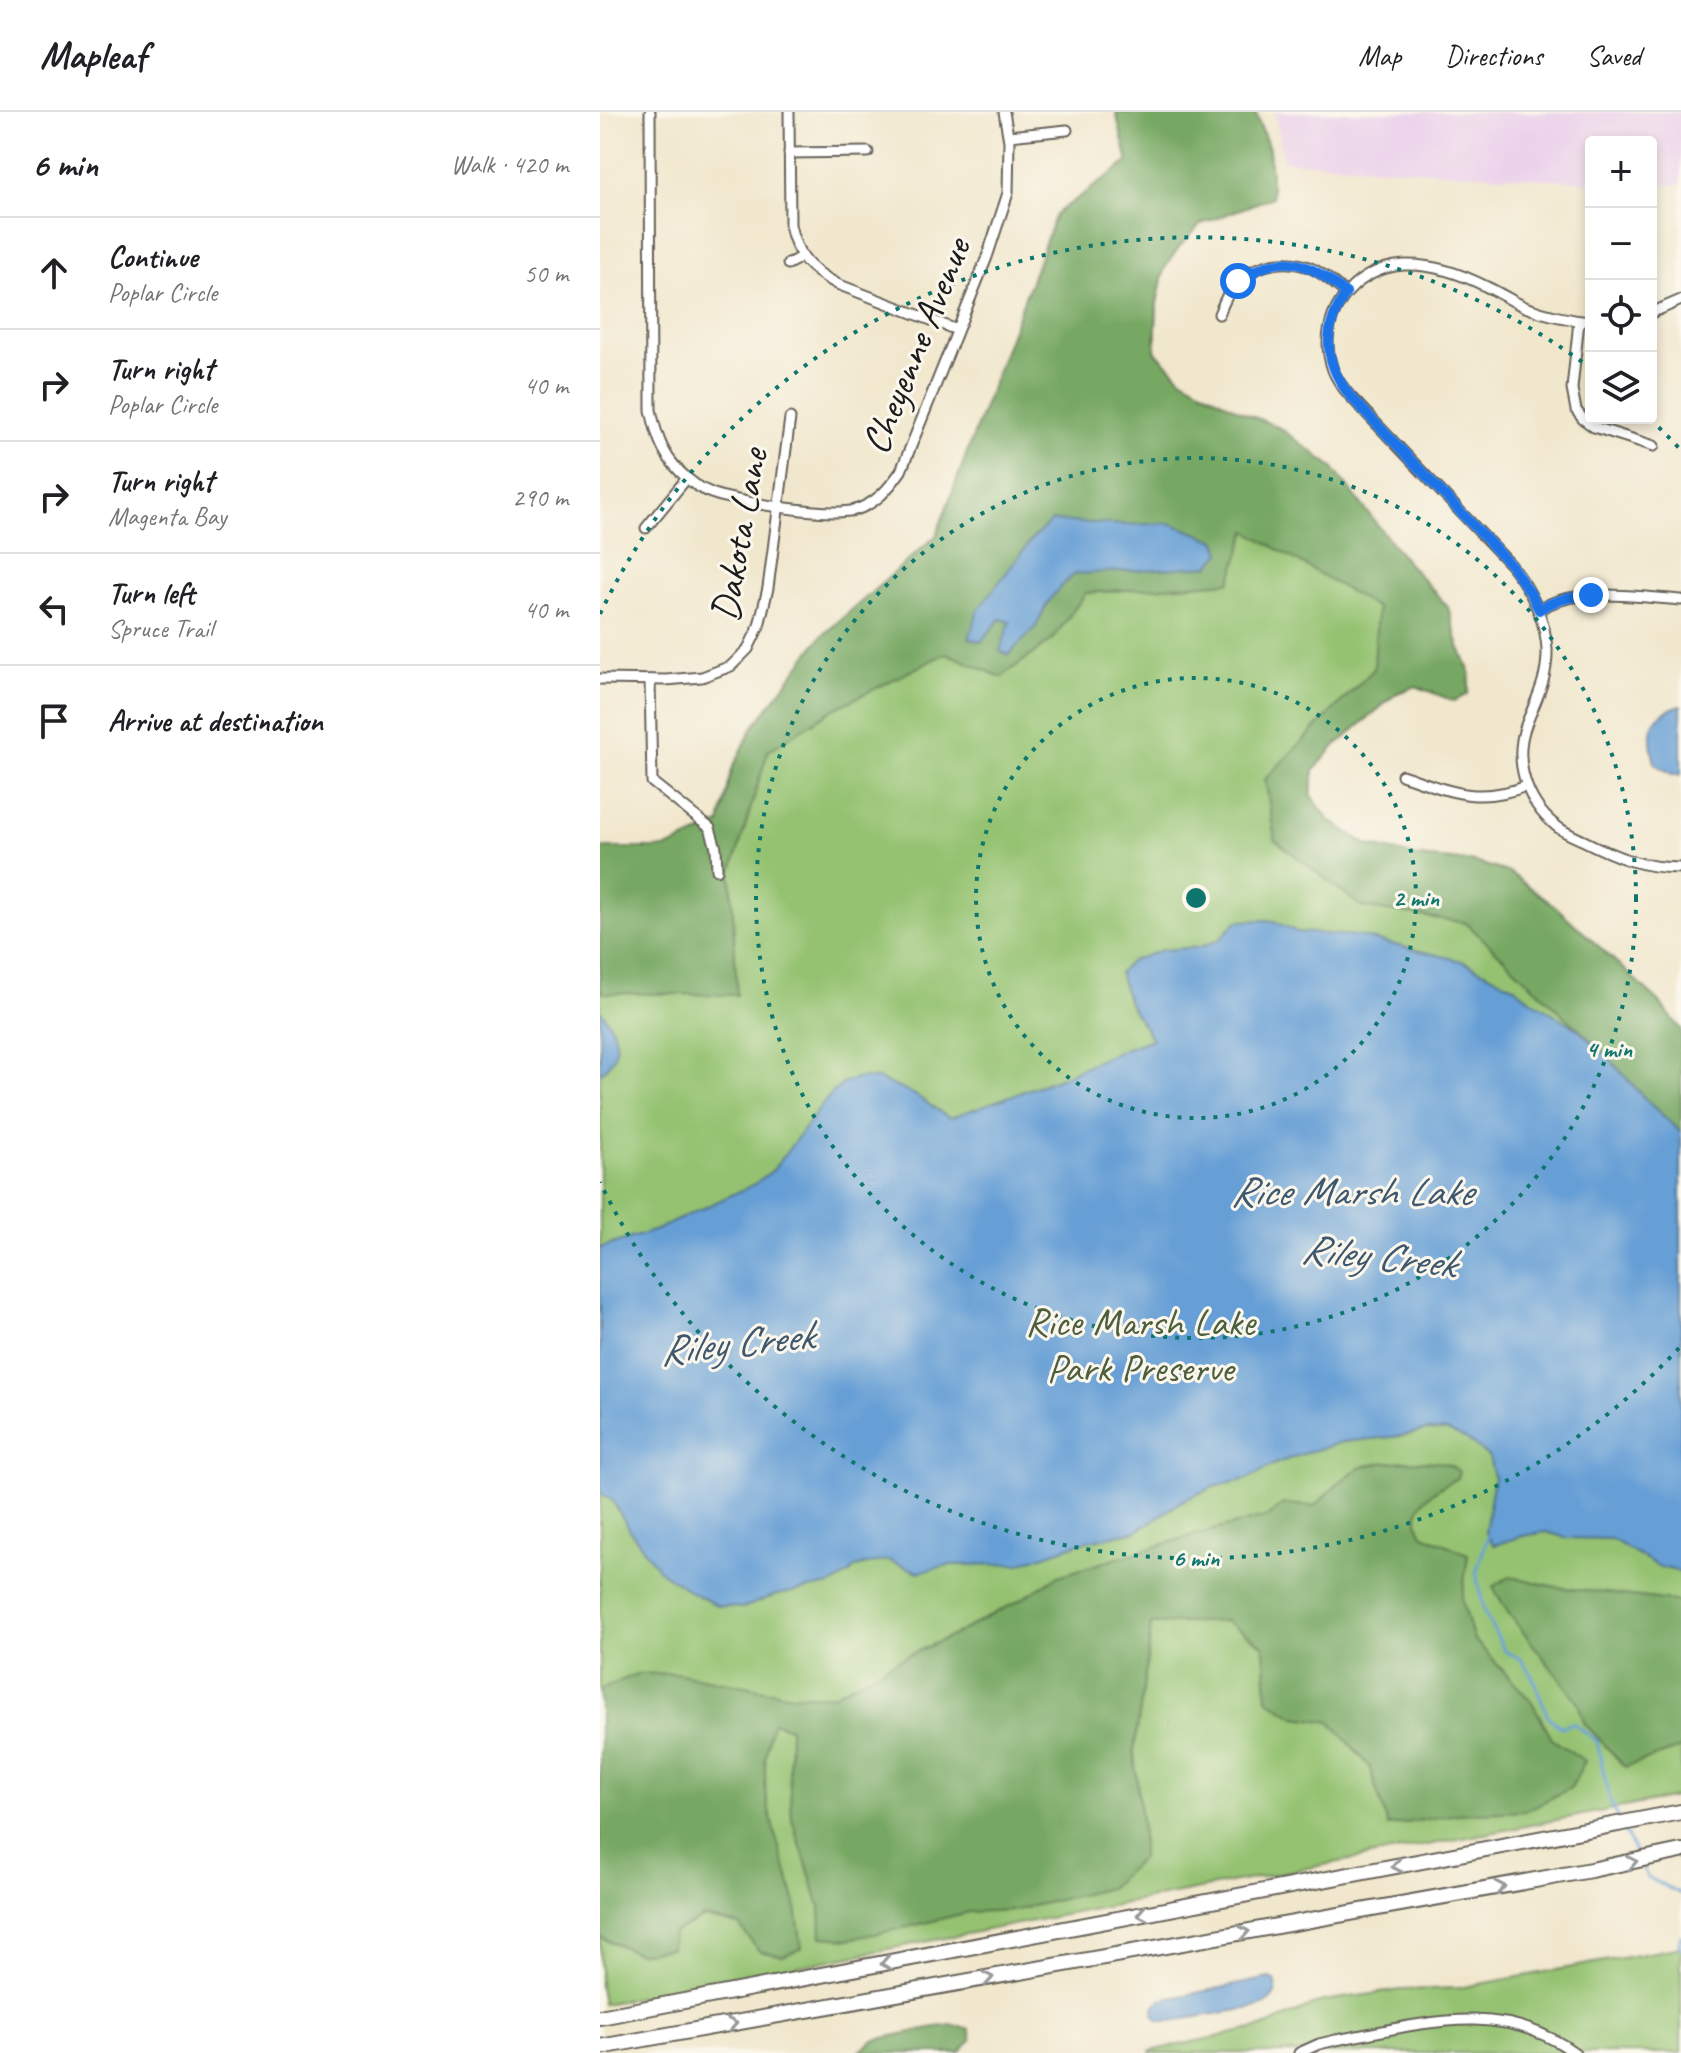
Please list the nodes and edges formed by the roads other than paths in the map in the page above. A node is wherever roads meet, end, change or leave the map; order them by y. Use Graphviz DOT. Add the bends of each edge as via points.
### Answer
graph roads {
  1 [pos="650,112"];
  2 [pos="789,112"];
  3 [pos="1004,112"];
  4 [pos="1067,130"];
  5 [pos="1009,136"];
  6 [pos="868,152"];
  7 [pos="789,153"];
  8 [pos="801,257"];
  9 [pos="788,264"];
  10 [pos="1346,293"];
  11 [pos="1681,300"];
  12 [pos="1657,310"];
  13 [pos="1219,314"];
  14 [pos="1579,321"];
  15 [pos="1585,322"];
  16 [pos="957,330"];
  17 [pos="790,418"];
  18 [pos="1654,446"];
  19 [pos="687,478"];
  20 [pos="780,506"];
  21 [pos="646,528"];
  22 [pos="1681,600"];
  23 [pos="1539,610"];
  24 [pos="600,679"];
  25 [pos="650,680"];
  26 [pos="1402,775"];
  27 [pos="1526,786"];
  28 [pos="1681,868"];
  29 [pos="717,870"];
  30 [pos="1681,1812"];
  31 [pos="1677,1852"];
  32 [pos="600,2017"];
  33 [pos="600,2047"];
  34 [pos="1299,2053"];
  35 [pos="1575,2053"];
  1 -- 19 [label="street" via="651,410 657,438"];
  2 -- 7 [label="street"];
  3 -- 5 [label="street, Cheyenne Avenue"];
  4 -- 5 [label="street"];
  5 -- 16 [label="street, Cheyenne Avenue" via="1008,193"];
  6 -- 7 [label="street"];
  7 -- 8 [label="street" via="790,225"];
  8 -- 9 [label="street"];
  8 -- 16 [label="street" via="837,284"];
  10 -- 13 [label="street" via="1314,269 1266,265 1238,281"];
  10 -- 14 [label="street" via="1366,276 1390,266 1435,268 1462,275 1538,312"];
  10 -- 23 [label="street" via="1328,337 1340,383 1511,565"];
  11 -- 12 [label="street"];
  14 -- 15 [label="street"];
  14 -- 18 [label="street" via="1572,389 1576,410 1594,427"];
  16 -- 20 [label="street, Cheyenne Avenue" via="901,471 890,486 856,509 834,513"];
  17 -- 20 [label="street, Dakota Lane"];
  19 -- 20 [label="street, Cheyenne Avenue" via="718,495"];
  19 -- 21 [label="street"];
  20 -- 25 [label="street, Dakota Lane" via="762,613 748,649 731,666 702,677"];
  22 -- 23 [label="street" via="1591,595 1569,597"];
  23 -- 27 [label="street" via="1547,651 1541,692 1521,749"];
  24 -- 25 [label="street, Dakota Lane"];
  25 -- 29 [label="street" via="652,782 710,828"];
  26 -- 27 [label="street" via="1467,795 1500,795"];
  27 -- 28 [label="street" via="1556,827 1628,862"];
  30 -- 32 [label="highway, one-way"];
  33 -- 31 [label="highway, one-way"];
  34 -- 35 [label="street" via="1336,2040 1476,2018 1544,2035"];
}
